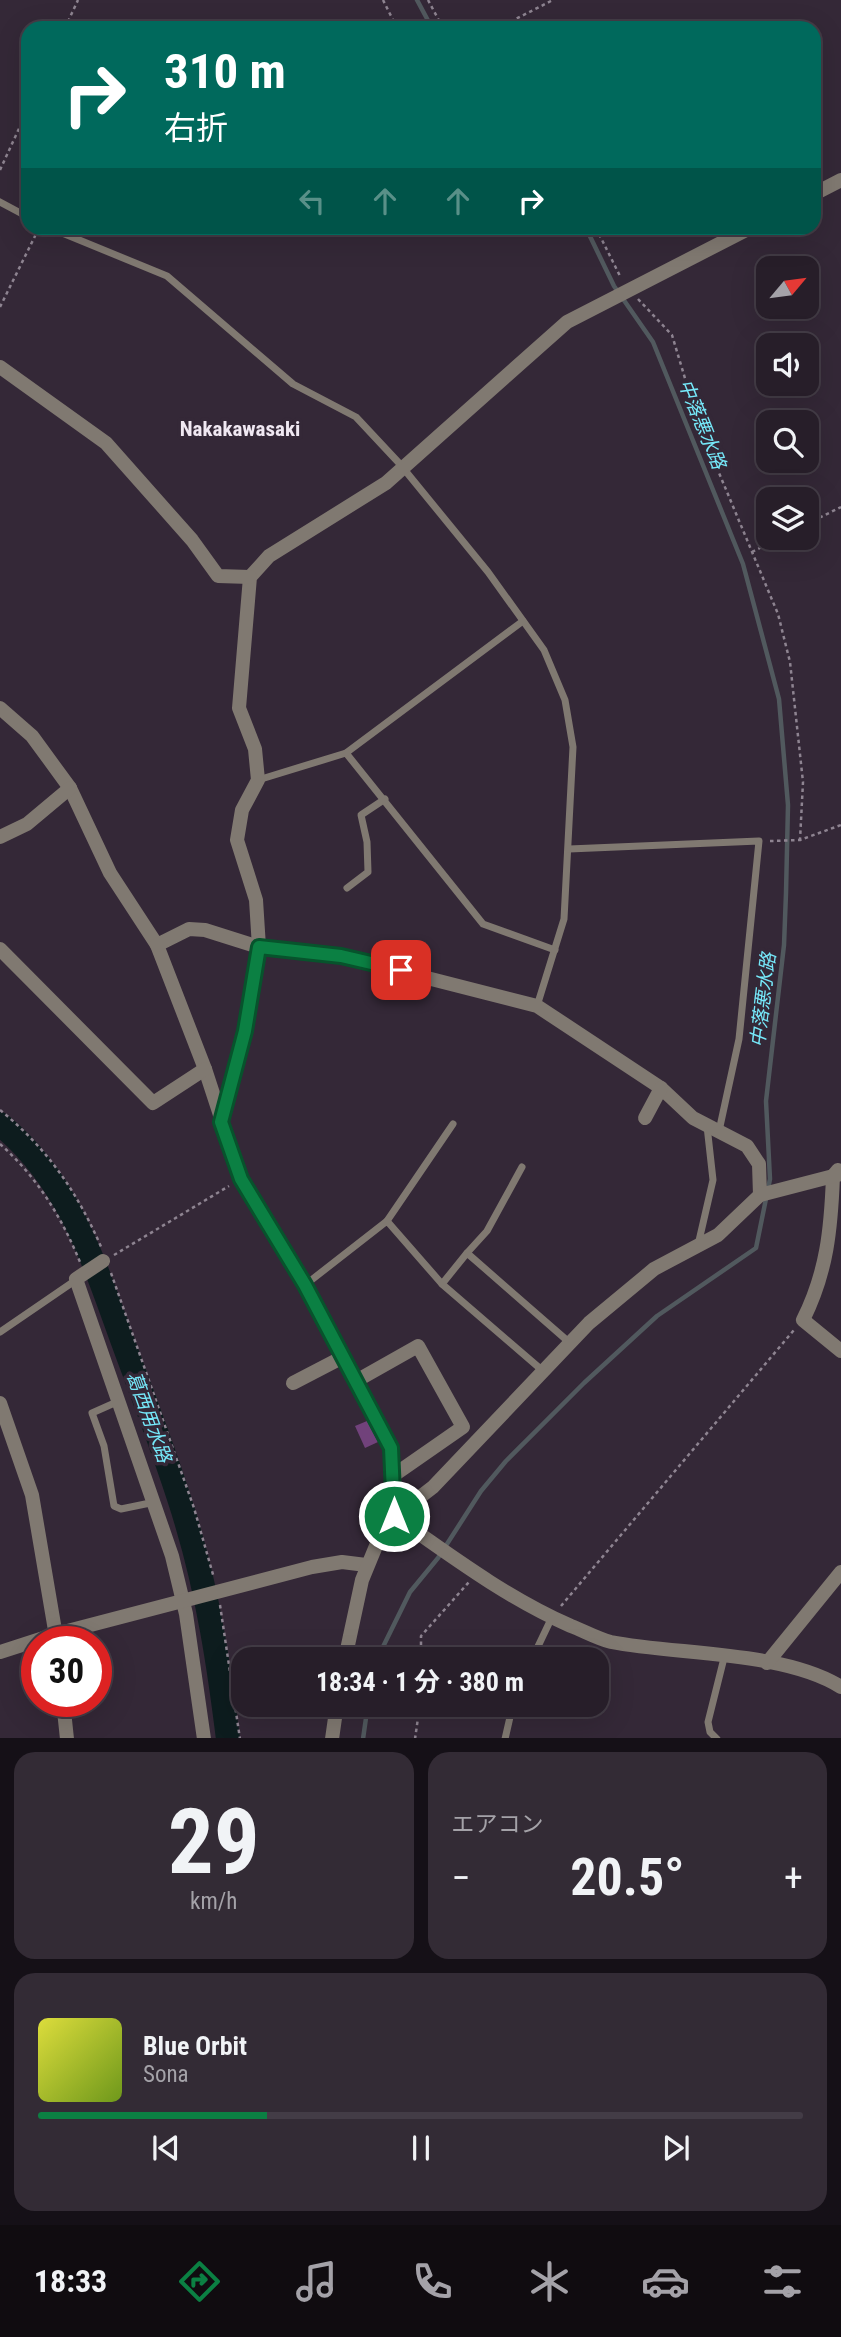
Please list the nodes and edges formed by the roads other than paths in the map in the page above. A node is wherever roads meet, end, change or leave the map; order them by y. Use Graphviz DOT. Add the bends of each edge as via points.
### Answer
graph roads {
  1 [pos="841,180"];
  2 [pos="821,190"];
  3 [pos="0,202"];
  4 [pos="21,213"];
  5 [pos="67,235"];
  6 [pos="736,235"];
  7 [pos="0,367"];
  8 [pos="403,468"];
  9 [pos="250,577"];
  10 [pos="523,621"];
  11 [pos="0,708"];
  12 [pos="346,752"];
  13 [pos="258,780"];
  14 [pos="70,788"];
  15 [pos="385,799"];
  16 [pos="0,837"];
  17 [pos="569,849"];
  18 [pos="347,888"];
  19 [pos="157,945"];
  20 [pos="259,947"];
  21 [pos="0,949"];
  22 [pos="555,950"];
  23 [pos="537,1006"];
  24 [pos="205,1069"];
  25 [pos="661,1088"];
  26 [pos="645,1118"];
  27 [pos="221,1122"];
  28 [pos="453,1124"];
  29 [pos="713,1128"];
  30 [pos="522,1167"];
  31 [pos="838,1172"];
  32 [pos="760,1194"];
  33 [pos="387,1221"];
  34 [pos="697,1246"];
  35 [pos="467,1253"];
  36 [pos="105,1261"];
  37 [pos="82,1272"];
  38 [pos="442,1284"];
  39 [pos="305,1285"];
  40 [pos="0,1332"];
  41 [pos="570,1342"];
  42 [pos="841,1351"];
  43 [pos="343,1357"];
  44 [pos="543,1371"];
  45 [pos="356,1381"];
  46 [pos="293,1383"];
  47 [pos="119,1401"];
  48 [pos="0,1403"];
  49 [pos="394,1475"];
  50 [pos="155,1502"];
  51 [pos="394,1516"];
  52 [pos="366,1565"];
  53 [pos="841,1572"];
  54 [pos="190,1599"];
  55 [pos="552,1617"];
  56 [pos="54,1626"];
  57 [pos="97,1626"];
  58 [pos="21,1647"];
  59 [pos="348,1647"];
  60 [pos="538,1647"];
  61 [pos="0,1652"];
  62 [pos="724,1658"];
  63 [pos="767,1663"];
  64 [pos="841,1688"];
  65 [pos="65,1717"];
  66 [pos="335,1717"];
  67 [pos="510,1717"];
  68 [pos="67,1738"];
  69 [pos="204,1738"];
  70 [pos="332,1738"];
  71 [pos="505,1738"];
  72 [pos="717,1738"];
  1 -- 2 [label="street"];
  3 -- 4 [label="lane"];
  5 -- 8 [label="lane" via="167,276 293,384 356,417"];
  6 -- 8 [label="street" via="567,322"];
  7 -- 9 [label="street" via="106,443 218,576"];
  8 -- 9 [label="street" via="269,556"];
  8 -- 10 [label="lane"];
  9 -- 13 [label="street" via="239,708 255,749"];
  10 -- 12 [label="lane"];
  10 -- 17 [label="lane" via="544,650 565,700 573,747"];
  11 -- 14 [label="street" via="32,736"];
  12 -- 13 [label="lane"];
  12 -- 15 [label="lane"];
  13 -- 20 [label="street" via="242,810 237,840 256,900"];
  14 -- 16 [label="street" via="27,824"];
  14 -- 19 [label="street" via="110,873"];
  15 -- 18 [label="lane" via="361,815 368,872"];
  15 -- 22 [label="lane" via="483,924"];
  17 -- 22 [label="lane" via="564,919"];
  17 -- 29 [label="lane" via="759,841 739,1039"];
  19 -- 20 [label="street" via="189,929"];
  19 -- 24 [label="street"];
  20 -- 23 [label="street" via="341,956"];
  20 -- 27 [label="street" via="245,1031"];
  21 -- 24 [label="street" via="153,1103"];
  22 -- 23 [label="lane"];
  23 -- 25 [label="street"];
  24 -- 27 [label="street"];
  25 -- 26 [label="street"];
  25 -- 29 [label="street" via="693,1118"];
  27 -- 39 [label="street" via="241,1179"];
  28 -- 33 [label="lane"];
  29 -- 32 [label="street" via="747,1146 759,1164"];
  29 -- 34 [label="lane" via="713,1180"];
  30 -- 35 [label="lane" via="486,1231"];
  31 -- 32 [label="street"];
  31 -- 42 [label="street" via="821,1283 803,1320"];
  32 -- 34 [label="street" via="718,1235"];
  33 -- 38 [label="lane"];
  33 -- 39 [label="lane"];
  34 -- 41 [label="street" via="654,1269"];
  35 -- 38 [label="lane"];
  35 -- 41 [label="lane"];
  36 -- 37 [label="street"];
  37 -- 40 [label="lane"];
  37 -- 47 [label="street"];
  38 -- 44 [label="lane"];
  39 -- 43 [label="street"];
  41 -- 44 [label="street"];
  43 -- 45 [label="street"];
  43 -- 46 [label="street"];
  44 -- 51 [label="street" via="433,1487"];
  45 -- 49 [label="street" via="391,1448"];
  45 -- 49 [label="street" via="418,1346 463,1427"];
  47 -- 50 [label="street"];
  47 -- 50 [label="lane" via="92,1413 106,1453 114,1506 121,1509"];
  48 -- 56 [label="street" via="32,1495"];
  49 -- 51 [label="street"];
  50 -- 54 [label="street"];
  51 -- 52 [label="street" via="385,1524"];
  51 -- 55 [label="street" via="475,1574"];
  52 -- 54 [label="street" via="342,1562"];
  52 -- 59 [label="street"];
  53 -- 63 [label="street"];
  54 -- 57 [label="street"];
  54 -- 69 [label="street"];
  55 -- 60 [label="lane"];
  55 -- 62 [label="street" via="608,1642"];
  58 -- 61 [label="street"];
  62 -- 63 [label="street"];
  62 -- 72 [label="lane" via="708,1722"];
  63 -- 64 [label="street" via="829,1679"];
  65 -- 68 [label="street"];
  66 -- 70 [label="street"];
  67 -- 71 [label="lane"];
}
